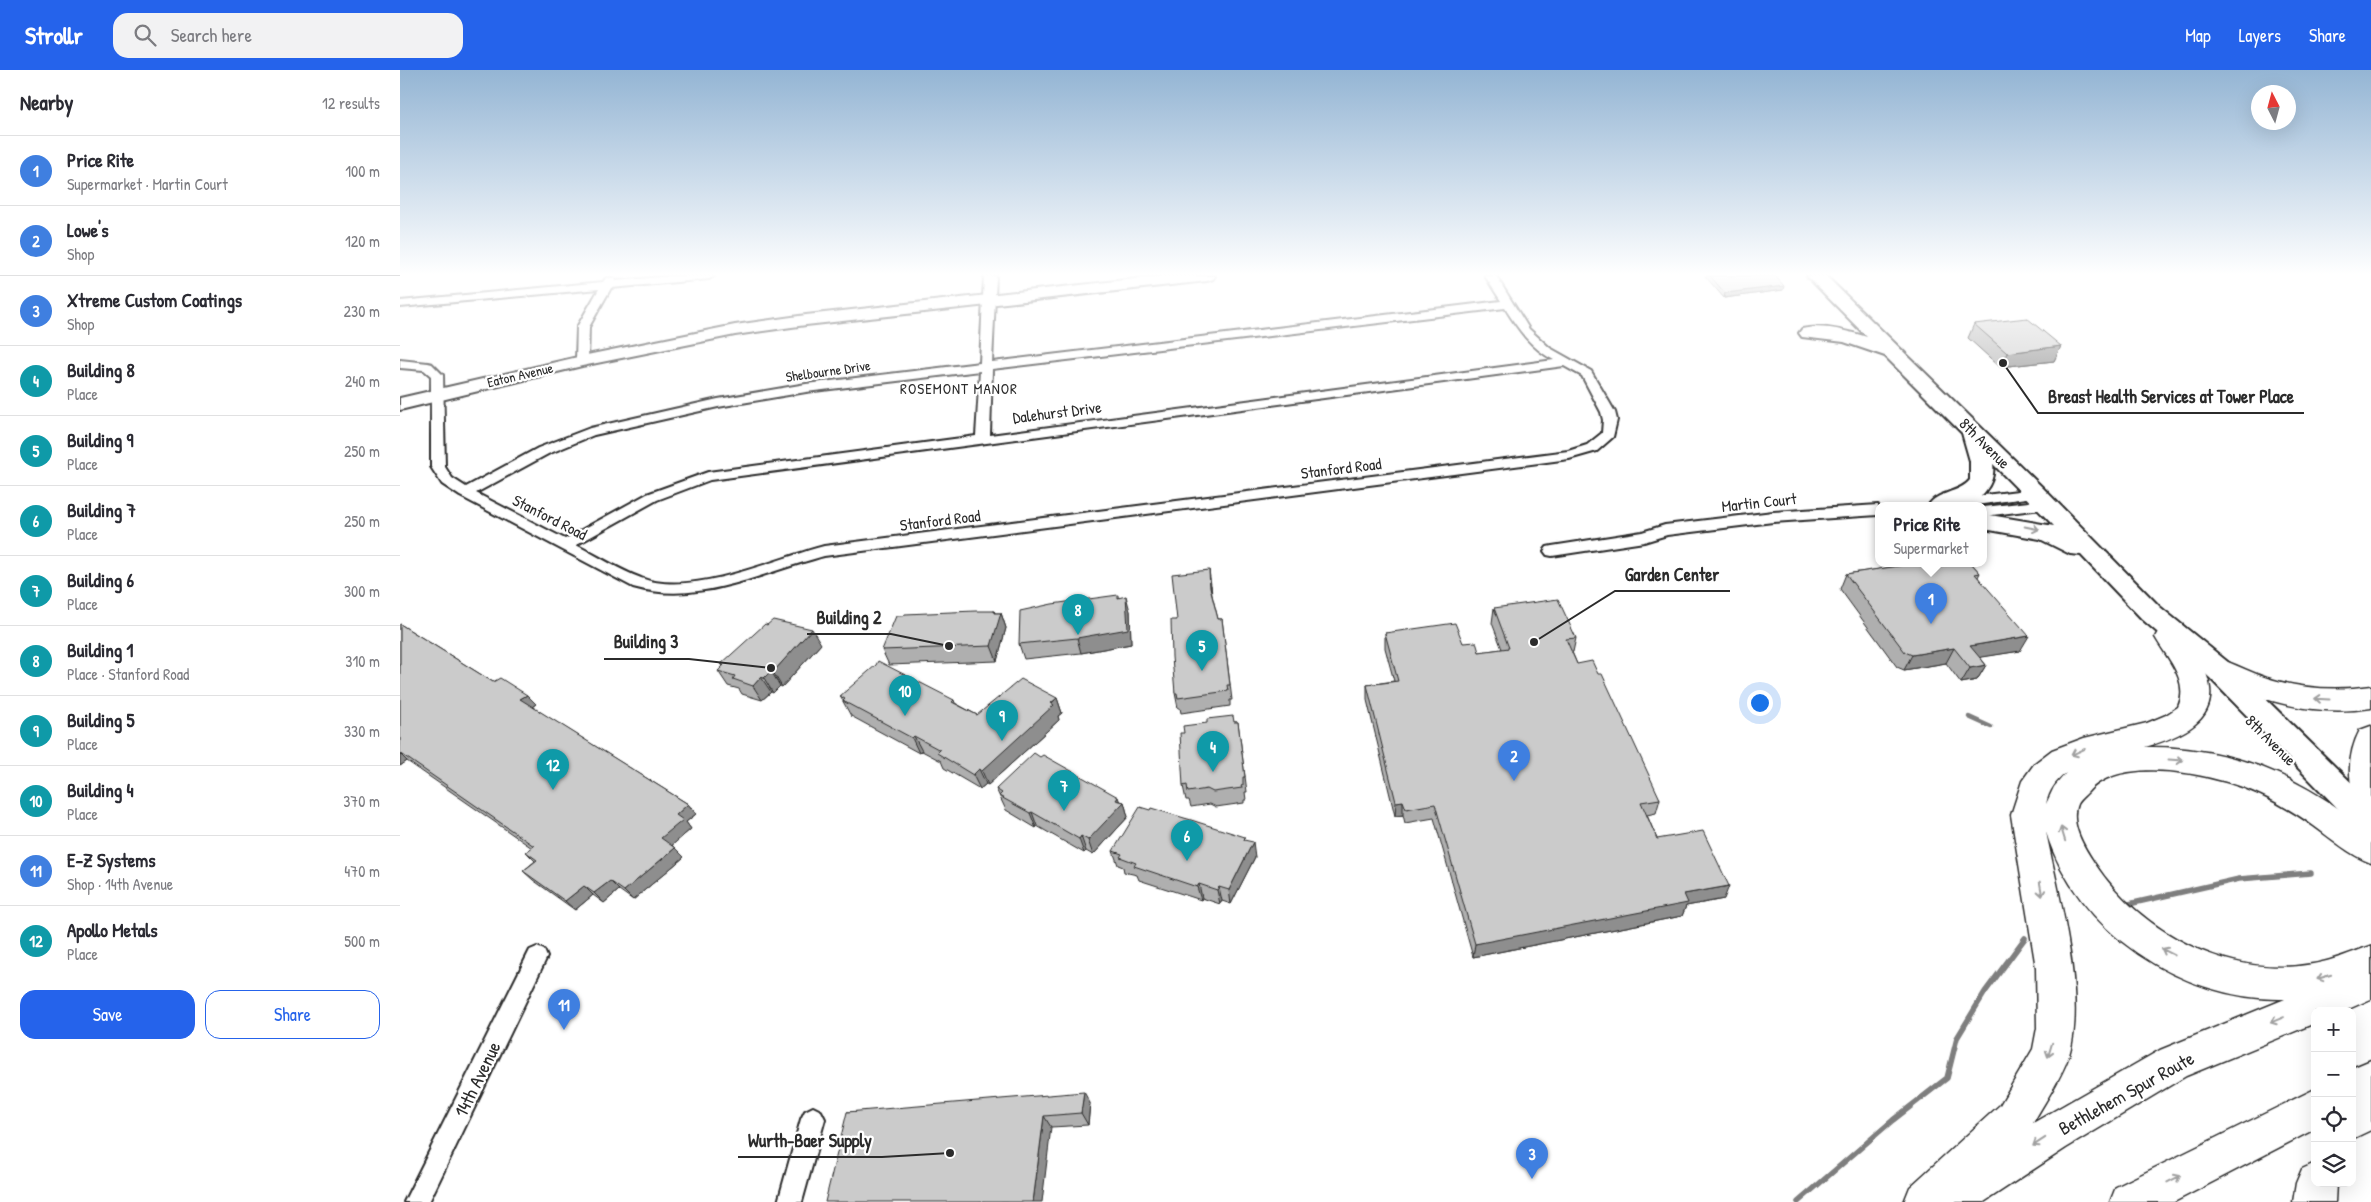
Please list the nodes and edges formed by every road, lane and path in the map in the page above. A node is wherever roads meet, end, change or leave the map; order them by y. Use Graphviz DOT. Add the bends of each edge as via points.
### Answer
graph roads {
  1 [pos="583,329"];
  2 [pos="747,329"];
  3 [pos="988,329"];
  4 [pos="1302,329"];
  5 [pos="1524,329"];
  6 [pos="1870,329"];
  7 [pos="1809,333"];
  8 [pos="1894,352"];
  9 [pos="582,361"];
  10 [pos="1568,362"];
  11 [pos="400,364"];
  12 [pos="986,367"];
  13 [pos="439,395"];
  14 [pos="400,404"];
  15 [pos="1972,430"];
  16 [pos="983,439"];
  17 [pos="465,493"];
  18 [pos="2041,499"];
  19 [pos="1949,502"];
  20 [pos="1987,502"];
  21 [pos="1875,510"];
  22 [pos="1987,511"];
  23 [pos="1875,521"];
  24 [pos="1987,522"];
  25 [pos="1644,537"];
  26 [pos="565,545"];
  27 [pos="1552,551"];
  28 [pos="2101,562"];
  29 [pos="2191,656"];
  30 [pos="2371,697"];
  31 [pos="2371,738"];
  32 [pos="2371,803"];
  33 [pos="2371,822"];
  34 [pos="2371,843"];
  35 [pos="2371,849"];
  36 [pos="537,957"];
  37 [pos="2371,962"];
  38 [pos="2371,982"];
  39 [pos="2371,1079"];
  40 [pos="2356,1087"];
  41 [pos="2371,1108"];
  42 [pos="2311,1110"];
  43 [pos="2356,1117"];
  44 [pos="813,1119"];
  45 [pos="2316,1187"];
  46 [pos="416,1202"];
  47 [pos="790,1202"];
  48 [pos="1925,1202"];
  49 [pos="1947,1202"];
  50 [pos="2131,1202"];
  51 [pos="2314,1202"];
  1 -- 9 [label="street"];
  2 -- 9 [label="street, Eaton Avenue"];
  3 -- 12 [label="street"];
  4 -- 12 [label="street, Shelbourne Drive"];
  5 -- 10 [label="street" via="1535,342"];
  6 -- 8 [label="main road, 8th Avenue"];
  7 -- 8 [label="main road" via="1848,337"];
  8 -- 15 [label="main road, 8th Avenue"];
  9 -- 13 [label="street, Eaton Avenue"];
  10 -- 16 [label="street, Dalehurst Drive"];
  10 -- 26 [label="street, Stanford Road" via="1587,374 1610,420 1608,434 1592,448 1569,455 824,552 698,588 663,589 638,583"];
  11 -- 13 [label="street, Stanford Road" via="433,369 437,375"];
  12 -- 16 [label="street"];
  12 -- 17 [label="street, Shelbourne Drive" via="806,388 602,428 543,451"];
  13 -- 14 [label="street, Eaton Avenue"];
  13 -- 17 [label="street, Stanford Road" via="438,467 447,481"];
  15 -- 18 [label="main road, 8th Avenue"];
  15 -- 19 [label="main road" via="1983,470 1981,485 1975,492"];
  16 -- 26 [label="street, Dalehurst Drive" via="708,476 639,501"];
  17 -- 26 [label="street, Stanford Road"];
  18 -- 20 [label="street"];
  18 -- 22 [label="street"];
  18 -- 28 [label="main road, 8th Avenue"];
  21 -- 25 [label="street, Martin Court" via="1665,530"];
  23 -- 25 [label="street, Martin Court" via="1672,538"];
  24 -- 28 [label="main road, one-way" via="2046,532"];
  25 -- 27 [label="street, Martin Court"];
  28 -- 29 [label="main road, 8th Avenue"];
  30 -- 29 [label="highway, one-way" via="2335,700 2279,694"];
  29 -- 33 [label="main road, 8th Avenue"];
  29 -- 34 [label="main road, 8th Avenue"];
  29 -- 48 [label="highway, one-way" via="2193,708 2182,720 2139,738 2086,748 2066,757 2050,767 2029,798 2027,815 2054,968 2056,1028 2052,1046 2038,1079 2014,1119"];
  31 -- 32 [label="highway" via="2364,762 2364,777"];
  37 -- 35 [label="highway, one-way" via="2308,982 2280,983 2224,974 2173,956 2145,941 2120,920 2086,882 2064,838 2061,811 2064,796 2085,774 2115,762 2148,759 2210,763 2275,786"];
  36 -- 46 [label="street, 14th Avenue"];
  38 -- 49 [label="highway, Bethlehem Spur Route, one-way" via="2173,1063 2052,1134"];
  39 -- 40 [label="highway"];
  41 -- 43 [label="highway"];
  50 -- 42 [label="highway, one-way"];
  44 -- 47 [label="street"];
  45 -- 51 [label="highway"];
}
